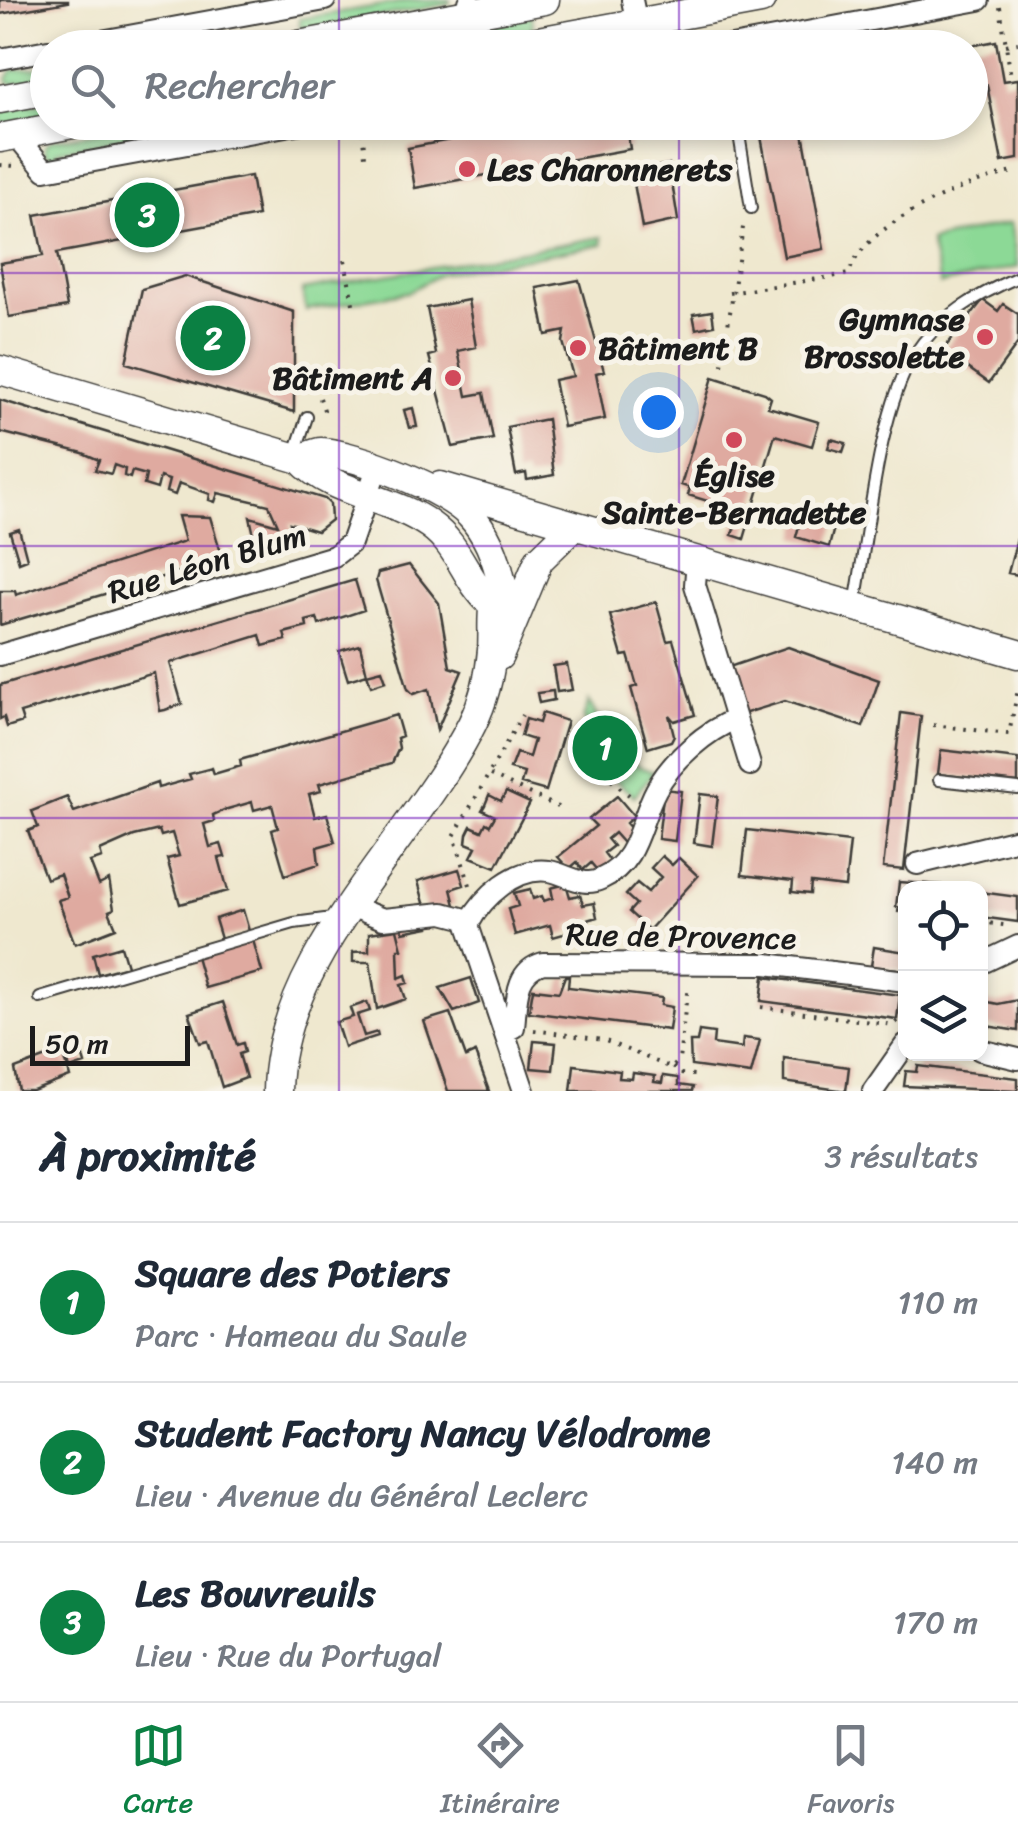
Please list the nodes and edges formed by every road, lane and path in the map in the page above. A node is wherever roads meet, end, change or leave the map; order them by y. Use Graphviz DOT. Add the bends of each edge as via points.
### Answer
graph roads {
  1 [pos="326,0"];
  2 [pos="545,0"];
  3 [pos="760,0"];
  4 [pos="979,0"];
  5 [pos="998,0"];
  6 [pos="470,7"];
  7 [pos="217,10"];
  8 [pos="637,23"];
  9 [pos="136,30"];
  10 [pos="365,30"];
  11 [pos="599,30"];
  12 [pos="817,30"];
  13 [pos="1018,43"];
  14 [pos="1006,45"];
  15 [pos="30,53"];
  16 [pos="0,59"];
  17 [pos="1011,77"];
  18 [pos="30,93"];
  19 [pos="0,98"];
  20 [pos="8,136"];
  21 [pos="208,140"];
  22 [pos="363,140"];
  23 [pos="740,140"];
  24 [pos="366,156"];
  25 [pos="1018,171"];
  26 [pos="751,208"];
  27 [pos="345,260"];
  28 [pos="1018,277"];
  29 [pos="730,293"];
  30 [pos="354,309"];
  31 [pos="722,365"];
  32 [pos="0,370"];
  33 [pos="307,417"];
  34 [pos="296,458"];
  35 [pos="414,480"];
  36 [pos="373,481"];
  37 [pos="540,515"];
  38 [pos="574,526"];
  39 [pos="483,534"];
  40 [pos="457,550"];
  41 [pos="697,559"];
  42 [pos="491,603"];
  43 [pos="855,605"];
  44 [pos="1018,654"];
  45 [pos="0,655"];
  46 [pos="488,681"];
  47 [pos="1018,690"];
  48 [pos="522,715"];
  49 [pos="736,718"];
  50 [pos="933,725"];
  51 [pos="1009,734"];
  52 [pos="1018,736"];
  53 [pos="587,760"];
  54 [pos="750,764"];
  55 [pos="490,775"];
  56 [pos="939,780"];
  57 [pos="1018,790"];
  58 [pos="558,807"];
  59 [pos="648,811"];
  60 [pos="1018,840"];
  61 [pos="917,864"];
  62 [pos="480,902"];
  63 [pos="349,912"];
  64 [pos="469,923"];
  65 [pos="988,923"];
  66 [pos="1018,926"];
  67 [pos="1018,946"];
  68 [pos="988,960"];
  69 [pos="988,961"];
  70 [pos="691,964"];
  71 [pos="1018,968"];
  72 [pos="898,989"];
  73 [pos="40,998"];
  74 [pos="761,1006"];
  75 [pos="898,1021"];
  76 [pos="509,1030"];
  77 [pos="988,1052"];
  78 [pos="898,1056"];
  79 [pos="1018,1059"];
  80 [pos="674,1067"];
  81 [pos="695,1075"];
  82 [pos="277,1091"];
  83 [pos="524,1091"];
  84 [pos="874,1091"];
  1 -- 7 [label="street"];
  2 -- 6 [label="main road"];
  3 -- 8 [label="main road"];
  4 -- 12 [label="street"];
  5 -- 14 [label="path"];
  6 -- 10 [label="main road"];
  7 -- 9 [label="street"];
  8 -- 11 [label="main road"];
  13 -- 14 [label="path"];
  14 -- 17 [label="path"];
  15 -- 16 [label="street"];
  18 -- 19 [label="main road"];
  20 -- 21 [label="street" via="44,170"];
  22 -- 24 [label="path"];
  23 -- 26 [label="lane"];
  25 -- 29 [label="path" via="991,176 892,223 859,253 848,274"];
  26 -- 29 [label="path" via="740,226"];
  27 -- 30 [label="path"];
  28 -- 43 [label="lane" via="948,317 907,367 891,412"];
  29 -- 31 [label="path"];
  32 -- 34 [label="main road"];
  33 -- 34 [label="lane"];
  34 -- 36 [label="main road" via="320,452"];
  35 -- 36 [label="main road"];
  35 -- 37 [label="main road"];
  35 -- 39 [label="main road" via="456,503"];
  36 -- 40 [label="main road"];
  36 -- 45 [label="street, Rue Léon Blum" via="351,543 334,556"];
  37 -- 38 [label="main road"];
  37 -- 39 [label="main road"];
  38 -- 41 [label="main road"];
  38 -- 46 [label="main road" via="539,560"];
  39 -- 40 [label="main road"];
  39 -- 42 [label="main road" via="502,584"];
  40 -- 42 [label="main road" via="474,588"];
  41 -- 43 [label="main road"];
  41 -- 49 [label="street" via="695,585"];
  42 -- 46 [label="main road"];
  43 -- 44 [label="main road"];
  46 -- 63 [label="main road" via="445,772"];
  47 -- 51 [label="path"];
  48 -- 55 [label="path"];
  49 -- 54 [label="street"];
  49 -- 59 [label="street" via="716,726 668,773"];
  50 -- 51 [label="path"];
  51 -- 52 [label="path"];
  53 -- 59 [label="path"];
  55 -- 58 [label="path"];
  55 -- 62 [label="path" via="454,836"];
  56 -- 57 [label="lane"];
  59 -- 62 [label="street" via="632,850 597,882 534,872"];
  60 -- 61 [label="street"];
  62 -- 64 [label="street"];
  63 -- 64 [label="street" via="383,919 456,914"];
  63 -- 73 [label="lane"];
  63 -- 82 [label="main road" via="292,1006"];
  64 -- 76 [label="street, Rue de Provence"];
  65 -- 66 [label="path"];
  67 -- 68 [label="street"];
  69 -- 71 [label="street"];
  70 -- 72 [label="street, Rue de Provence" via="766,964"];
  70 -- 76 [label="street, Rue de Provence" via="533,966 519,984"];
  70 -- 80 [label="path"];
  74 -- 75 [label="path"];
  76 -- 80 [label="path" via="603,1040"];
  76 -- 83 [label="street, Rue de Provence"];
  77 -- 79 [label="street"];
  78 -- 84 [label="street"];
  80 -- 81 [label="path"];
}
